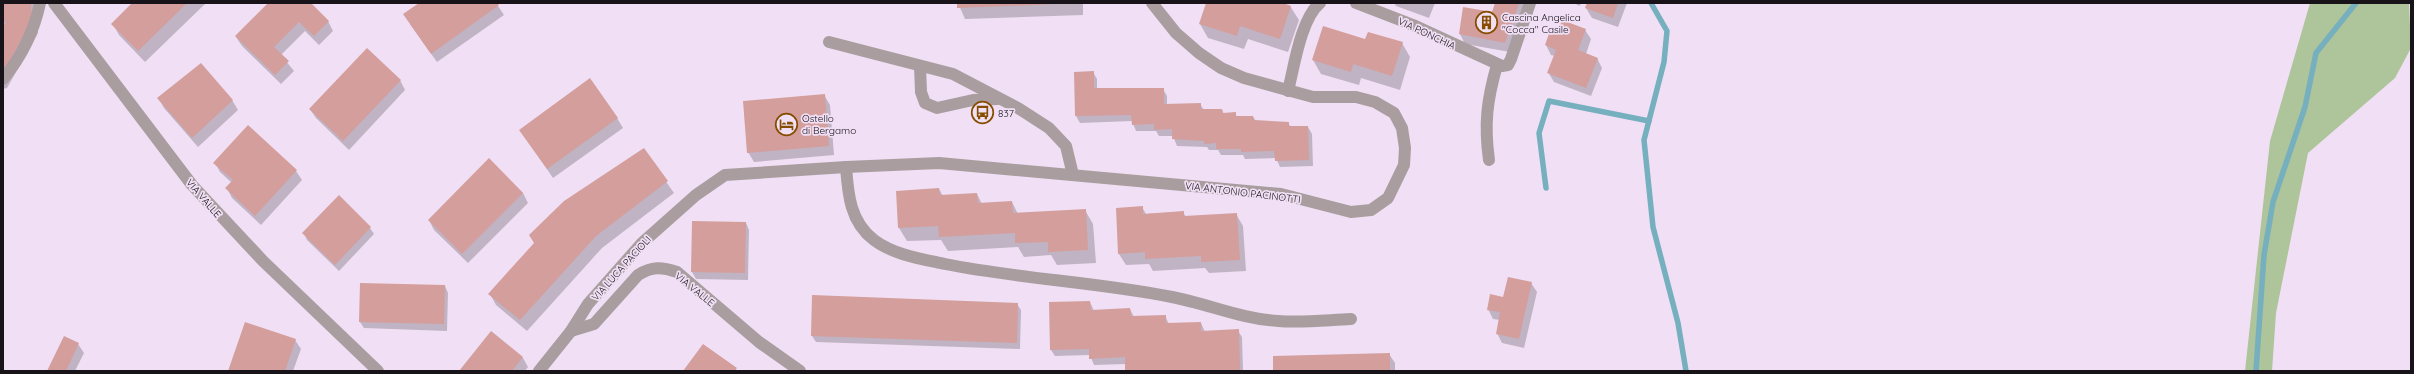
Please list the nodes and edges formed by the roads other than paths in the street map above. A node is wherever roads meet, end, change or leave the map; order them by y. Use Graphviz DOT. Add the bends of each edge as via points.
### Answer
graph roads {
  1 [pos="40,3"];
  2 [pos="54,3"];
  3 [pos="1152,3"];
  4 [pos="1320,3"];
  5 [pos="1356,3"];
  6 [pos="1530,3"];
  7 [pos="829,42"];
  8 [pos="1497,65"];
  9 [pos="920,66"];
  10 [pos="3,78"];
  11 [pos="1288,91"];
  12 [pos="1001,99"];
  13 [pos="1489,160"];
  14 [pos="846,167"];
  15 [pos="1073,175"];
  16 [pos="714,181"];
  17 [pos="1351,319"];
  18 [pos="571,331"];
  19 [pos="378,371"];
  20 [pos="539,371"];
  21 [pos="800,371"];
  1 -- 10 [label="street" via="28,42 16,64"];
  2 -- 19 [label="street, VIA VALLE" via="192,185 263,261"];
  3 -- 11 [label="street, VIA ANTONIO PACINOTTI" via="1176,33 1216,64 1244,78"];
  4 -- 11 [label="street" via="1312,9 1306,23"];
  5 -- 8 [label="street, VIA PONCHIA" via="1413,25"];
  6 -- 8 [label="street" via="1511,60 1508,65"];
  7 -- 9 [label="street"];
  8 -- 13 [label="street" via="1487,107 1485,130"];
  9 -- 12 [label="street" via="953,74"];
  9 -- 12 [label="street" via="921,92 925,103 937,108 973,100"];
  11 -- 15 [label="street, VIA ANTONIO PACINOTTI" via="1313,97 1356,97 1375,102 1394,113 1402,128 1404,165 1388,198 1370,210 1352,212 1281,194"];
  12 -- 15 [label="street" via="1049,128 1066,146"];
  14 -- 15 [label="street, VIA ANTONIO PACINOTTI" via="939,163"];
  14 -- 16 [label="street, VIA ANTONIO PACINOTTI" via="737,173 725,175"];
  14 -- 17 [label="street" via="848,198 862,227 873,240 887,248 912,256 990,273 1107,286 1174,297 1263,319"];
  16 -- 18 [label="street, VIA LUCA PACIOLI" via="642,242 588,304"];
  18 -- 20 [label="street"];
  18 -- 21 [label="street, VIA VALLE" via="594,324 638,275 648,269 665,268 676,272 760,342"];
}
